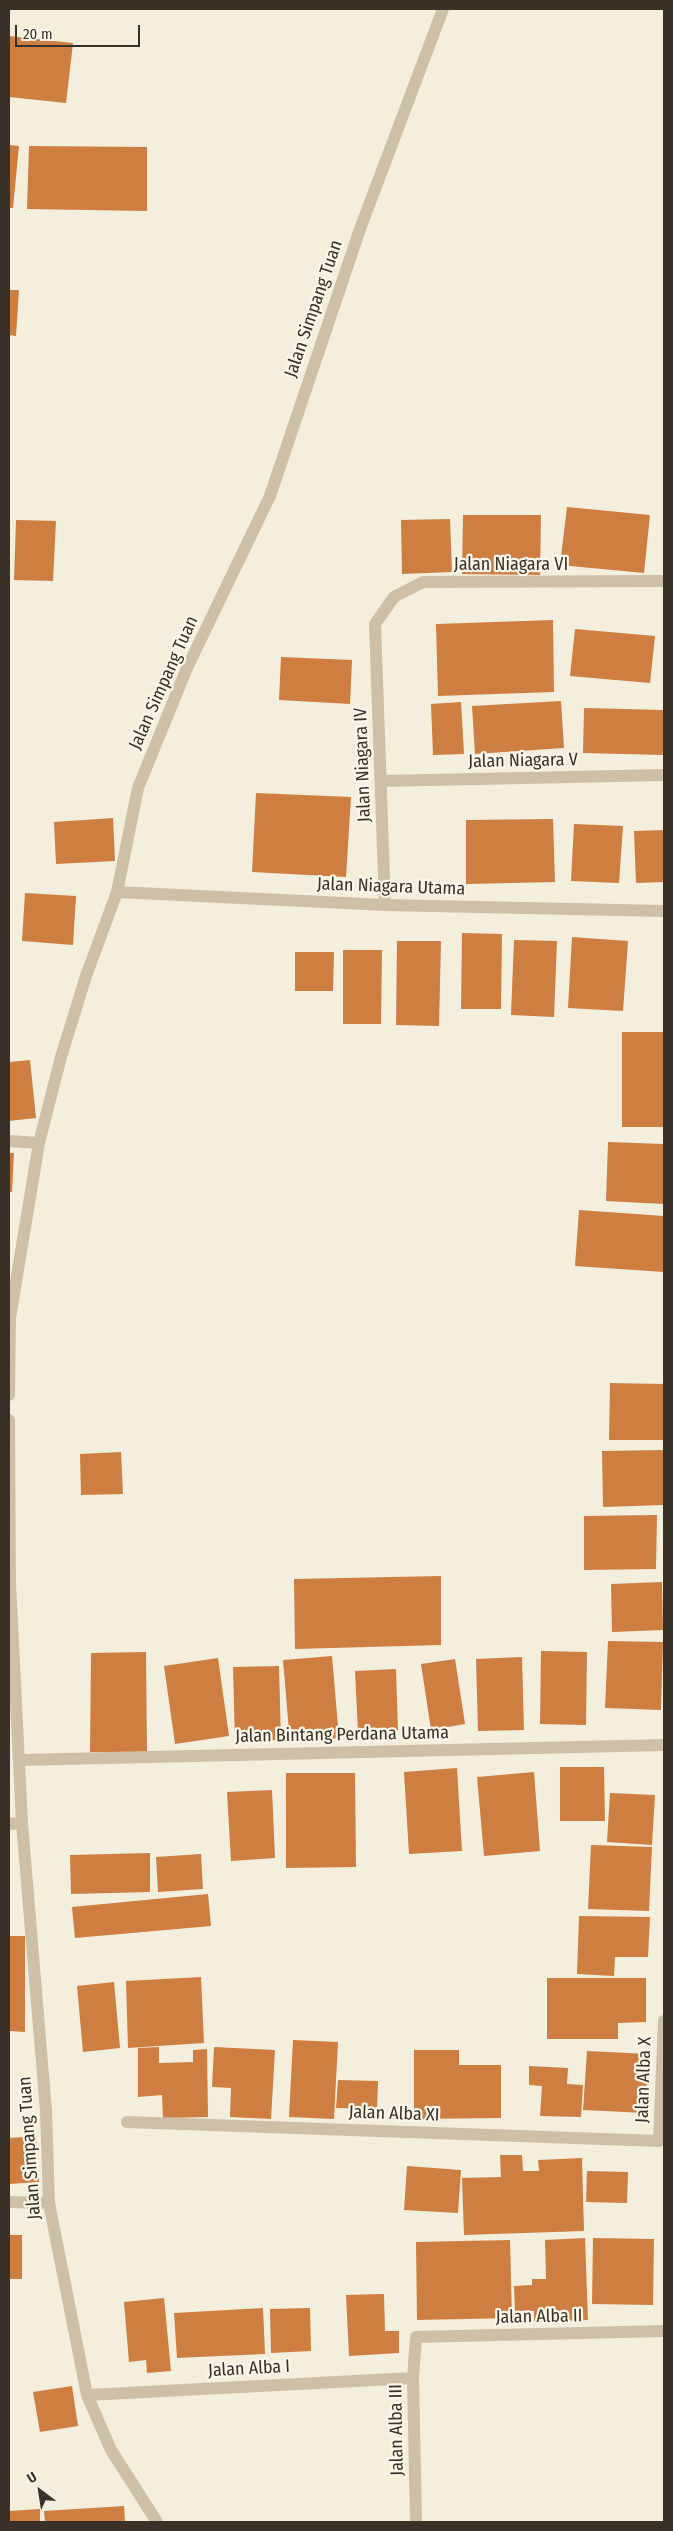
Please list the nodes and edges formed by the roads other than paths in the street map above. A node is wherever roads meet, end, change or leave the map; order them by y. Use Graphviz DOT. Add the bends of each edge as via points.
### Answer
graph roads {
  1 [pos="443,9"];
  2 [pos="664,581"];
  3 [pos="375,624"];
  4 [pos="664,775"];
  5 [pos="382,781"];
  6 [pos="118,892"];
  7 [pos="386,905"];
  8 [pos="664,911"];
  9 [pos="9,1141"];
  10 [pos="39,1143"];
  11 [pos="9,1395"];
  12 [pos="9,1420"];
  13 [pos="664,1745"];
  14 [pos="20,1760"];
  15 [pos="22,1823"];
  16 [pos="9,1824"];
  17 [pos="664,2021"];
  18 [pos="127,2122"];
  19 [pos="659,2140"];
  20 [pos="9,2202"];
  21 [pos="49,2203"];
  22 [pos="664,2331"];
  23 [pos="416,2337"];
  24 [pos="413,2378"];
  25 [pos="87,2395"];
  26 [pos="157,2522"];
  27 [pos="416,2522"];
  1 -- 6 [label="street, Jalan Simpang Tuan" via="360,229 270,496 187,668 138,788"];
  2 -- 3 [label="street, Jalan Niagara VI" via="423,582 394,597"];
  3 -- 5 [label="street, Jalan Niagara IV"];
  4 -- 5 [label="street, Jalan Niagara V"];
  5 -- 7 [label="street, Jalan Niagara IV"];
  6 -- 7 [label="street, Jalan Niagara Utama"];
  6 -- 10 [label="street, Jalan Simpang Tuan" via="80,994"];
  7 -- 8 [label="street, Jalan Niagara Utama"];
  9 -- 10 [label="street"];
  10 -- 11 [label="street, Jalan Simpang Tuan" via="10,1318"];
  12 -- 14 [label="street, Jalan Simpang Tuan" via="10,1583"];
  13 -- 14 [label="street, Jalan Bintang Perdana Utama"];
  14 -- 15 [label="street, Jalan Simpang Tuan"];
  15 -- 16 [label="street"];
  15 -- 21 [label="street, Jalan Simpang Tuan" via="46,2111"];
  17 -- 19 [label="street, Jalan Alba X"];
  18 -- 19 [label="street, Jalan Alba XI"];
  20 -- 21 [label="street"];
  21 -- 25 [label="street, Jalan Simpang Tuan"];
  22 -- 23 [label="street, Jalan Alba II"];
  23 -- 24 [label="street, Jalan Alba III"];
  24 -- 25 [label="street, Jalan Alba I"];
  24 -- 27 [label="street, Jalan Alba III"];
  25 -- 26 [label="street, Jalan Simpang Tuan" via="111,2450"];
}
